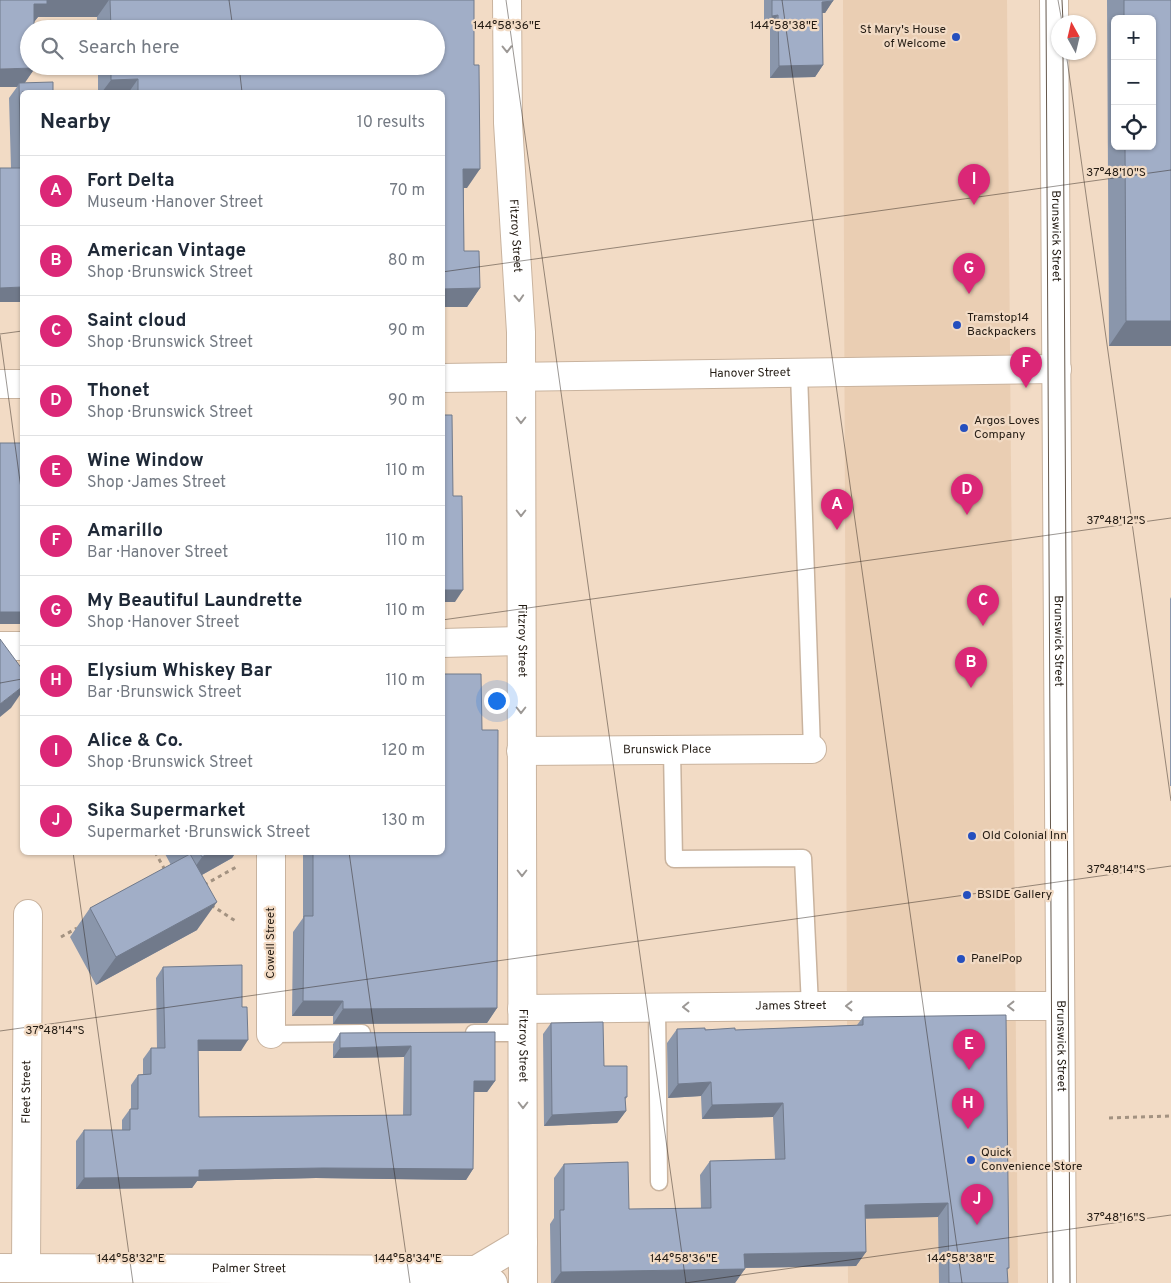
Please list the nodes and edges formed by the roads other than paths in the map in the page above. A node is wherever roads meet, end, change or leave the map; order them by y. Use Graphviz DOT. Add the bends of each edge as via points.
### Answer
graph roads {
  1 [pos="507,0"];
  2 [pos="1054,0"];
  3 [pos="1057,369"];
  4 [pos="799,373"];
  5 [pos="520,377"];
  6 [pos="445,378"];
  7 [pos="0,384"];
  8 [pos="20,384"];
  9 [pos="521,641"];
  10 [pos="445,642"];
  11 [pos="0,646"];
  12 [pos="20,646"];
  13 [pos="812,749"];
  14 [pos="672,750"];
  15 [pos="521,752"];
  16 [pos="271,855"];
  17 [pos="28,914"];
  18 [pos="810,1006"];
  19 [pos="1060,1006"];
  20 [pos="657,1007"];
  21 [pos="522,1021"];
  22 [pos="376,1033"];
  23 [pos="462,1033"];
  24 [pos="272,1034"];
  25 [pos="659,1182"];
  26 [pos="523,1242"];
  27 [pos="13,1268"];
  28 [pos="484,1276"];
  29 [pos="523,1283"];
  30 [pos="1062,1283"];
  1 -- 5 [label="street, Fitzroy Street, one-way" via="508,123"];
  2 -- 3 [label="street, Brunswick Street"];
  3 -- 4 [label="street, Hanover Street"];
  3 -- 19 [label="street, Brunswick Street"];
  4 -- 5 [label="street, Hanover Street"];
  4 -- 13 [label="lane"];
  5 -- 6 [label="street, Hanover Street"];
  5 -- 9 [label="street, Fitzroy Street, one-way"];
  7 -- 8 [label="street"];
  9 -- 10 [label="street"];
  9 -- 15 [label="street, Fitzroy Street, one-way"];
  11 -- 12 [label="street"];
  13 -- 14 [label="street, Brunswick Place"];
  14 -- 15 [label="street, Brunswick Place"];
  14 -- 18 [label="lane" via="674,859 803,858"];
  15 -- 21 [label="street, Fitzroy Street, one-way"];
  16 -- 24 [label="street, Cowell Street"];
  17 -- 27 [label="street, Fleet Street"];
  19 -- 18 [label="street, James Street, one-way"];
  18 -- 20 [label="street, James Street, one-way"];
  19 -- 30 [label="street, Brunswick Street"];
  20 -- 21 [label="street, James Street"];
  20 -- 25 [label="lane"];
  21 -- 23 [label="lane"];
  21 -- 26 [label="street, Fitzroy Street, one-way"];
  22 -- 24 [label="lane"];
  26 -- 28 [label="street"];
  26 -- 29 [label="street, Fitzroy Street"];
  27 -- 28 [label="street, Palmer Street"];
}
